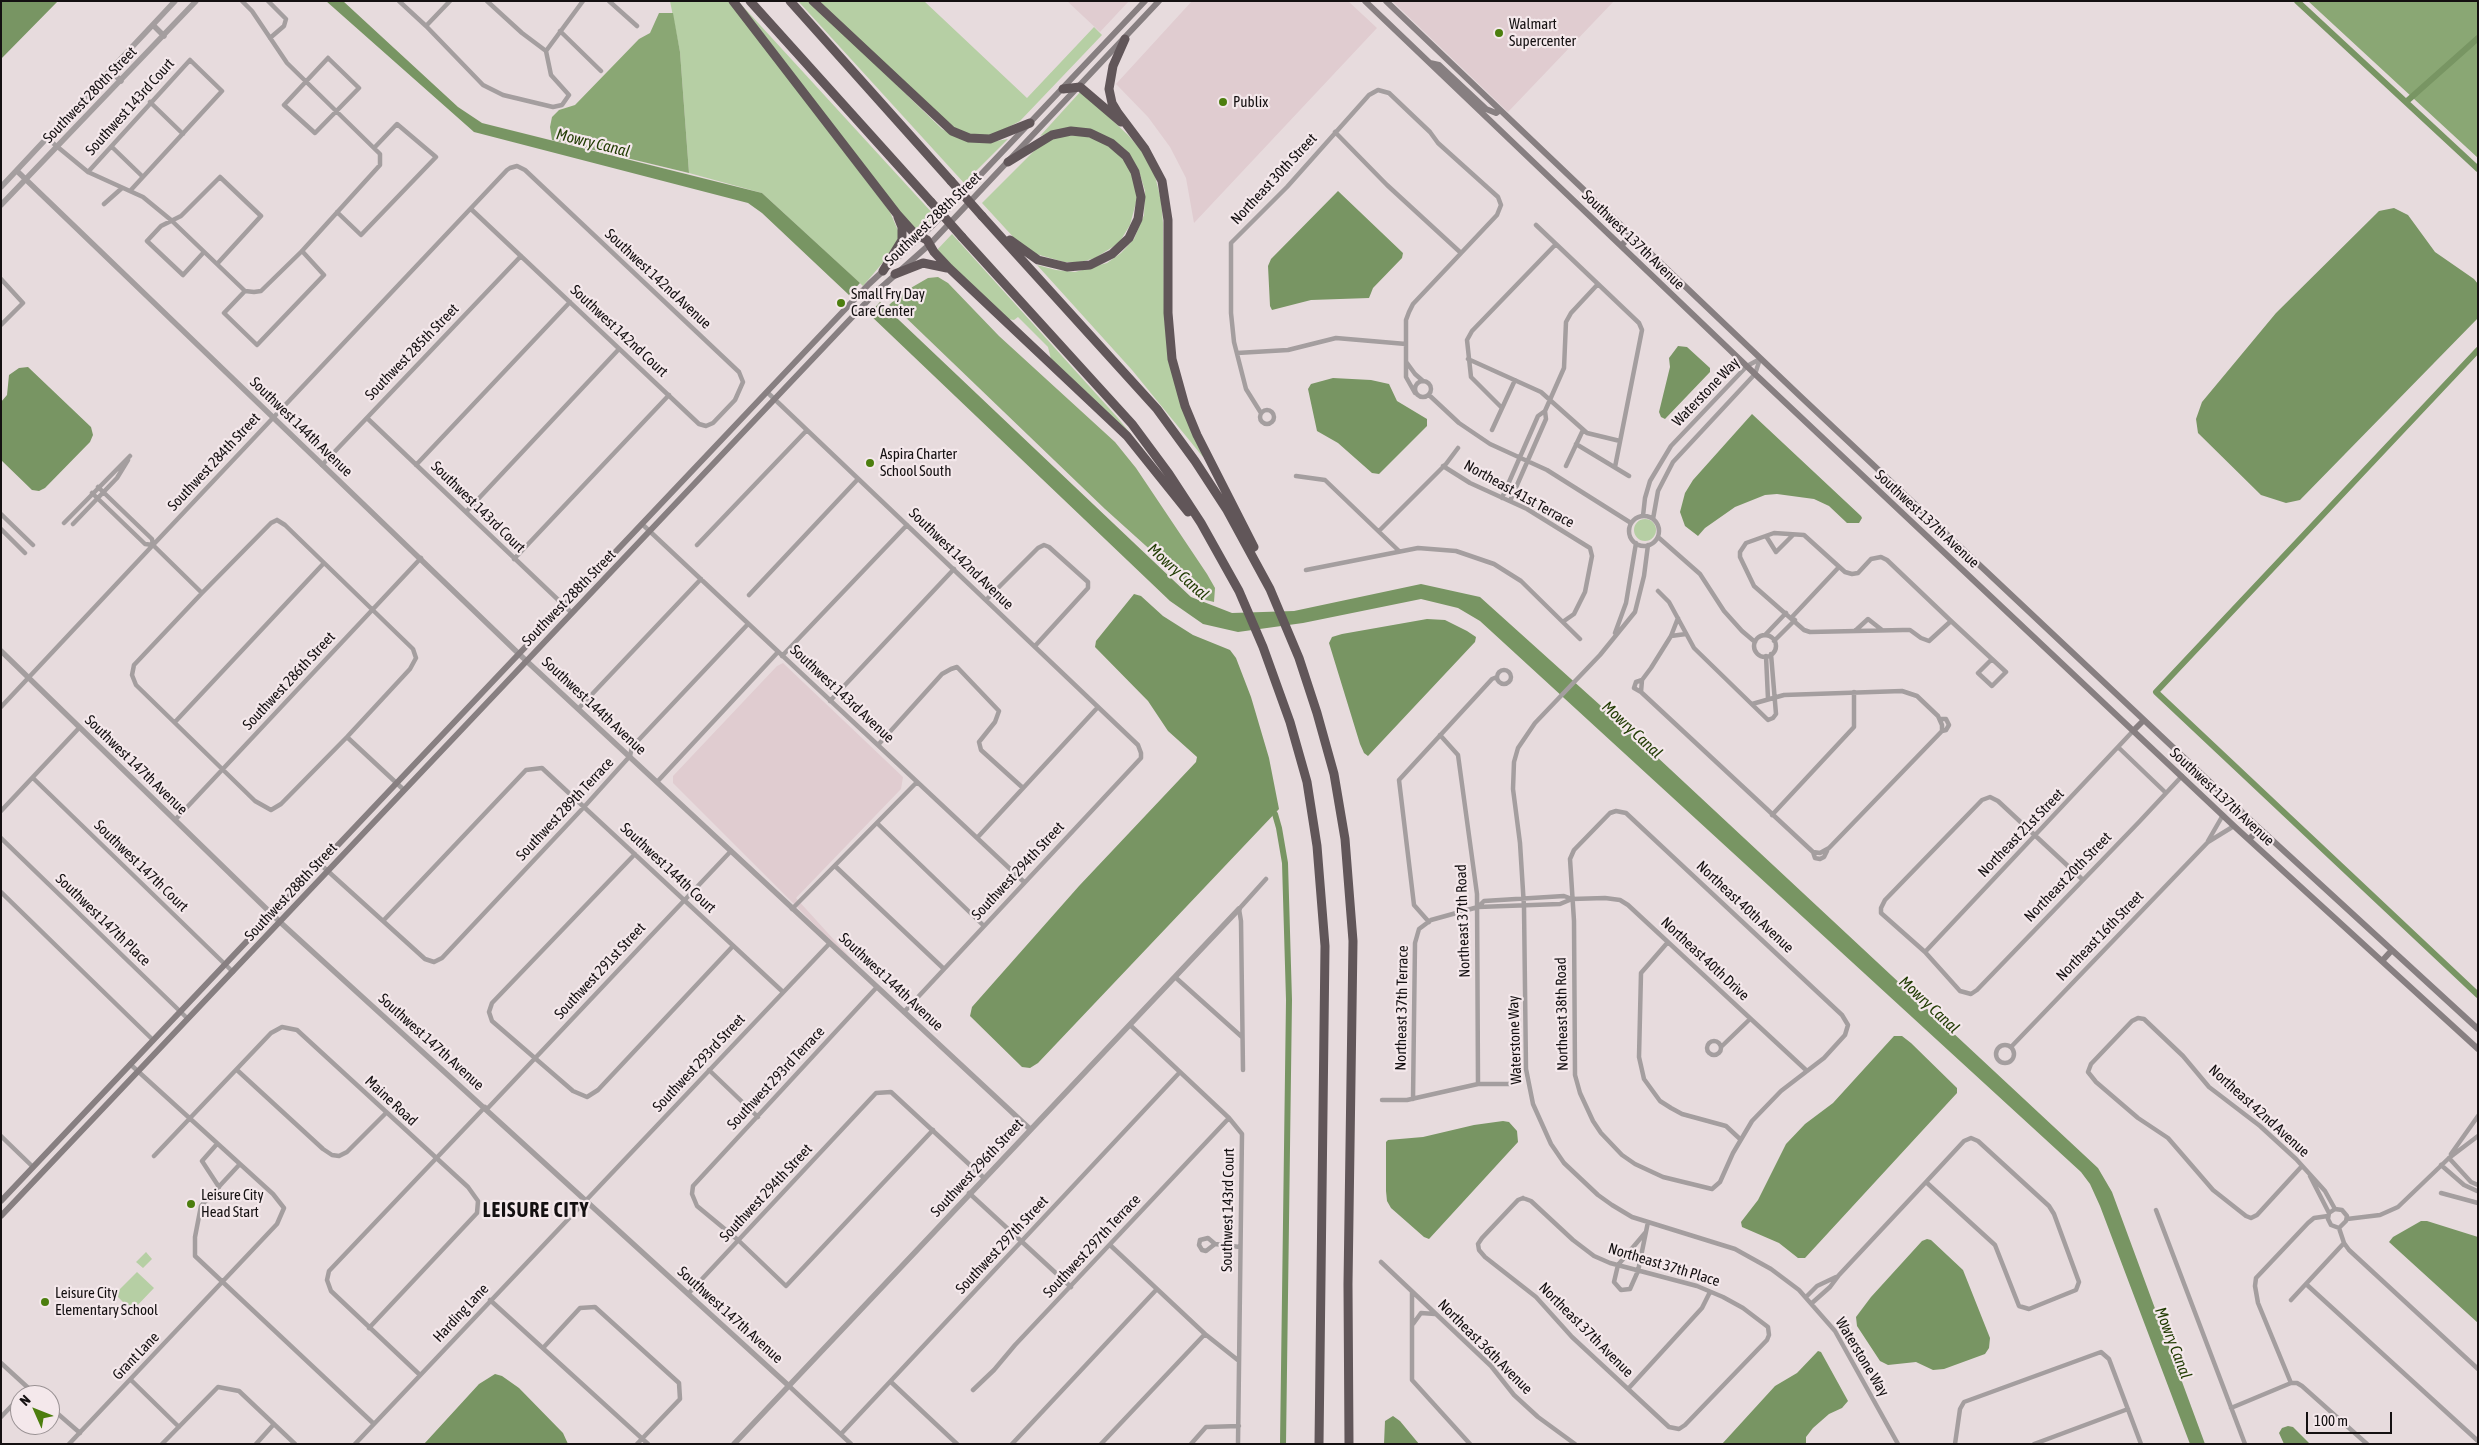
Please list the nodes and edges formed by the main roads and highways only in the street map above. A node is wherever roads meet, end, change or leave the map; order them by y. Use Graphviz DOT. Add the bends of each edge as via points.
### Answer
graph roads {
  1 [pos="734,1"];
  2 [pos="750,1"];
  3 [pos="790,1"];
  4 [pos="813,1"];
  5 [pos="1145,1"];
  6 [pos="1159,1"];
  7 [pos="1365,1"];
  8 [pos="1386,1"];
  9 [pos="1125,39"];
  10 [pos="1429,62"];
  11 [pos="1080,87"];
  12 [pos="1063,89"];
  13 [pos="1500,110"];
  14 [pos="1030,123"];
  15 [pos="1127,126"];
  16 [pos="1008,162"];
  17 [pos="897,214"];
  18 [pos="994,230"];
  19 [pos="1631,235"];
  20 [pos="922,237"];
  21 [pos="930,244"];
  22 [pos="1620,246"];
  23 [pos="949,268"];
  24 [pos="883,272"];
  25 [pos="895,274"];
  26 [pos="1220,556"];
  27 [pos="1270,589"];
  28 [pos="2144,720"];
  29 [pos="2133,731"];
  30 [pos="2260,828"];
  31 [pos="2249,839"];
  32 [pos="2392,950"];
  33 [pos="2382,961"];
  34 [pos="2478,1029"];
  35 [pos="2478,1049"];
  36 [pos="1,1201"];
  37 [pos="1,1216"];
  38 [pos="1319,1444"];
  39 [pos="1349,1444"];
  1 -- 17 [label="highway"];
  2 -- 26 [label="highway, bridge" via="1132,424 1169,474"];
  3 -- 18 [label="highway, bridge"];
  4 -- 14 [label="highway" via="952,131 969,138 990,139"];
  5 -- 12 [label="main road, Southwest 288th Street"];
  6 -- 9 [label="main road, Southwest 288th Street"];
  7 -- 10 [label="main road, Southwest 137th Avenue"];
  8 -- 13 [label="main road, Southwest 137th Avenue"];
  9 -- 11 [label="main road, Southwest 288th Street"];
  9 -- 15 [label="highway" via="1111,72 1109,89 1112,103"];
  10 -- 13 [label="main road" via="1439,65 1486,109 1496,113"];
  10 -- 22 [label="main road, Southwest 137th Avenue"];
  11 -- 12 [label="highway"];
  11 -- 15 [label="highway"];
  11 -- 16 [label="main road, Southwest 288th Street"];
  12 -- 14 [label="main road, Southwest 288th Street"];
  13 -- 19 [label="main road, Southwest 137th Avenue"];
  14 -- 20 [label="main road, Southwest 288th Street"];
  15 -- 27 [label="highway" via="1154,162 1164,188 1168,220 1168,313 1172,359 1185,406 1265,569"];
  16 -- 18 [label="highway" via="1052,135 1071,131 1090,133 1119,149 1136,172 1142,197 1138,219 1128,238 1112,254 1101,261 1080,266 1057,266 1038,260"];
  16 -- 21 [label="main road, Southwest 288th Street"];
  17 -- 20 [label="highway"];
  17 -- 24 [label="highway" via="902,240"];
  18 -- 27 [label="highway" via="1157,409 1227,510"];
  19 -- 22 [label="main road"];
  19 -- 28 [label="main road, Southwest 137th Avenue"];
  20 -- 21 [label="highway"];
  20 -- 24 [label="main road, Southwest 288th Street"];
  21 -- 23 [label="highway"];
  21 -- 25 [label="main road, Southwest 288th Street"];
  22 -- 29 [label="main road, Southwest 137th Avenue"];
  23 -- 25 [label="highway" via="923,263"];
  23 -- 26 [label="highway" via="1127,436"];
  24 -- 36 [label="main road, Southwest 288th Street"];
  25 -- 37 [label="main road, Southwest 288th Street"];
  26 -- 38 [label="highway" via="1263,647 1290,722 1307,782 1322,891 1325,946"];
  27 -- 39 [label="highway" via="1292,640 1334,774 1350,885 1353,941"];
  28 -- 29 [label="main road"];
  28 -- 30 [label="main road, Southwest 137th Avenue"];
  29 -- 31 [label="main road, Southwest 137th Avenue"];
  30 -- 31 [label="main road"];
  30 -- 32 [label="main road, Southwest 137th Avenue"];
  31 -- 33 [label="main road, Southwest 137th Avenue"];
  32 -- 33 [label="main road"];
  32 -- 34 [label="main road, Southwest 137th Avenue"];
  33 -- 35 [label="main road, Southwest 137th Avenue"];
}
